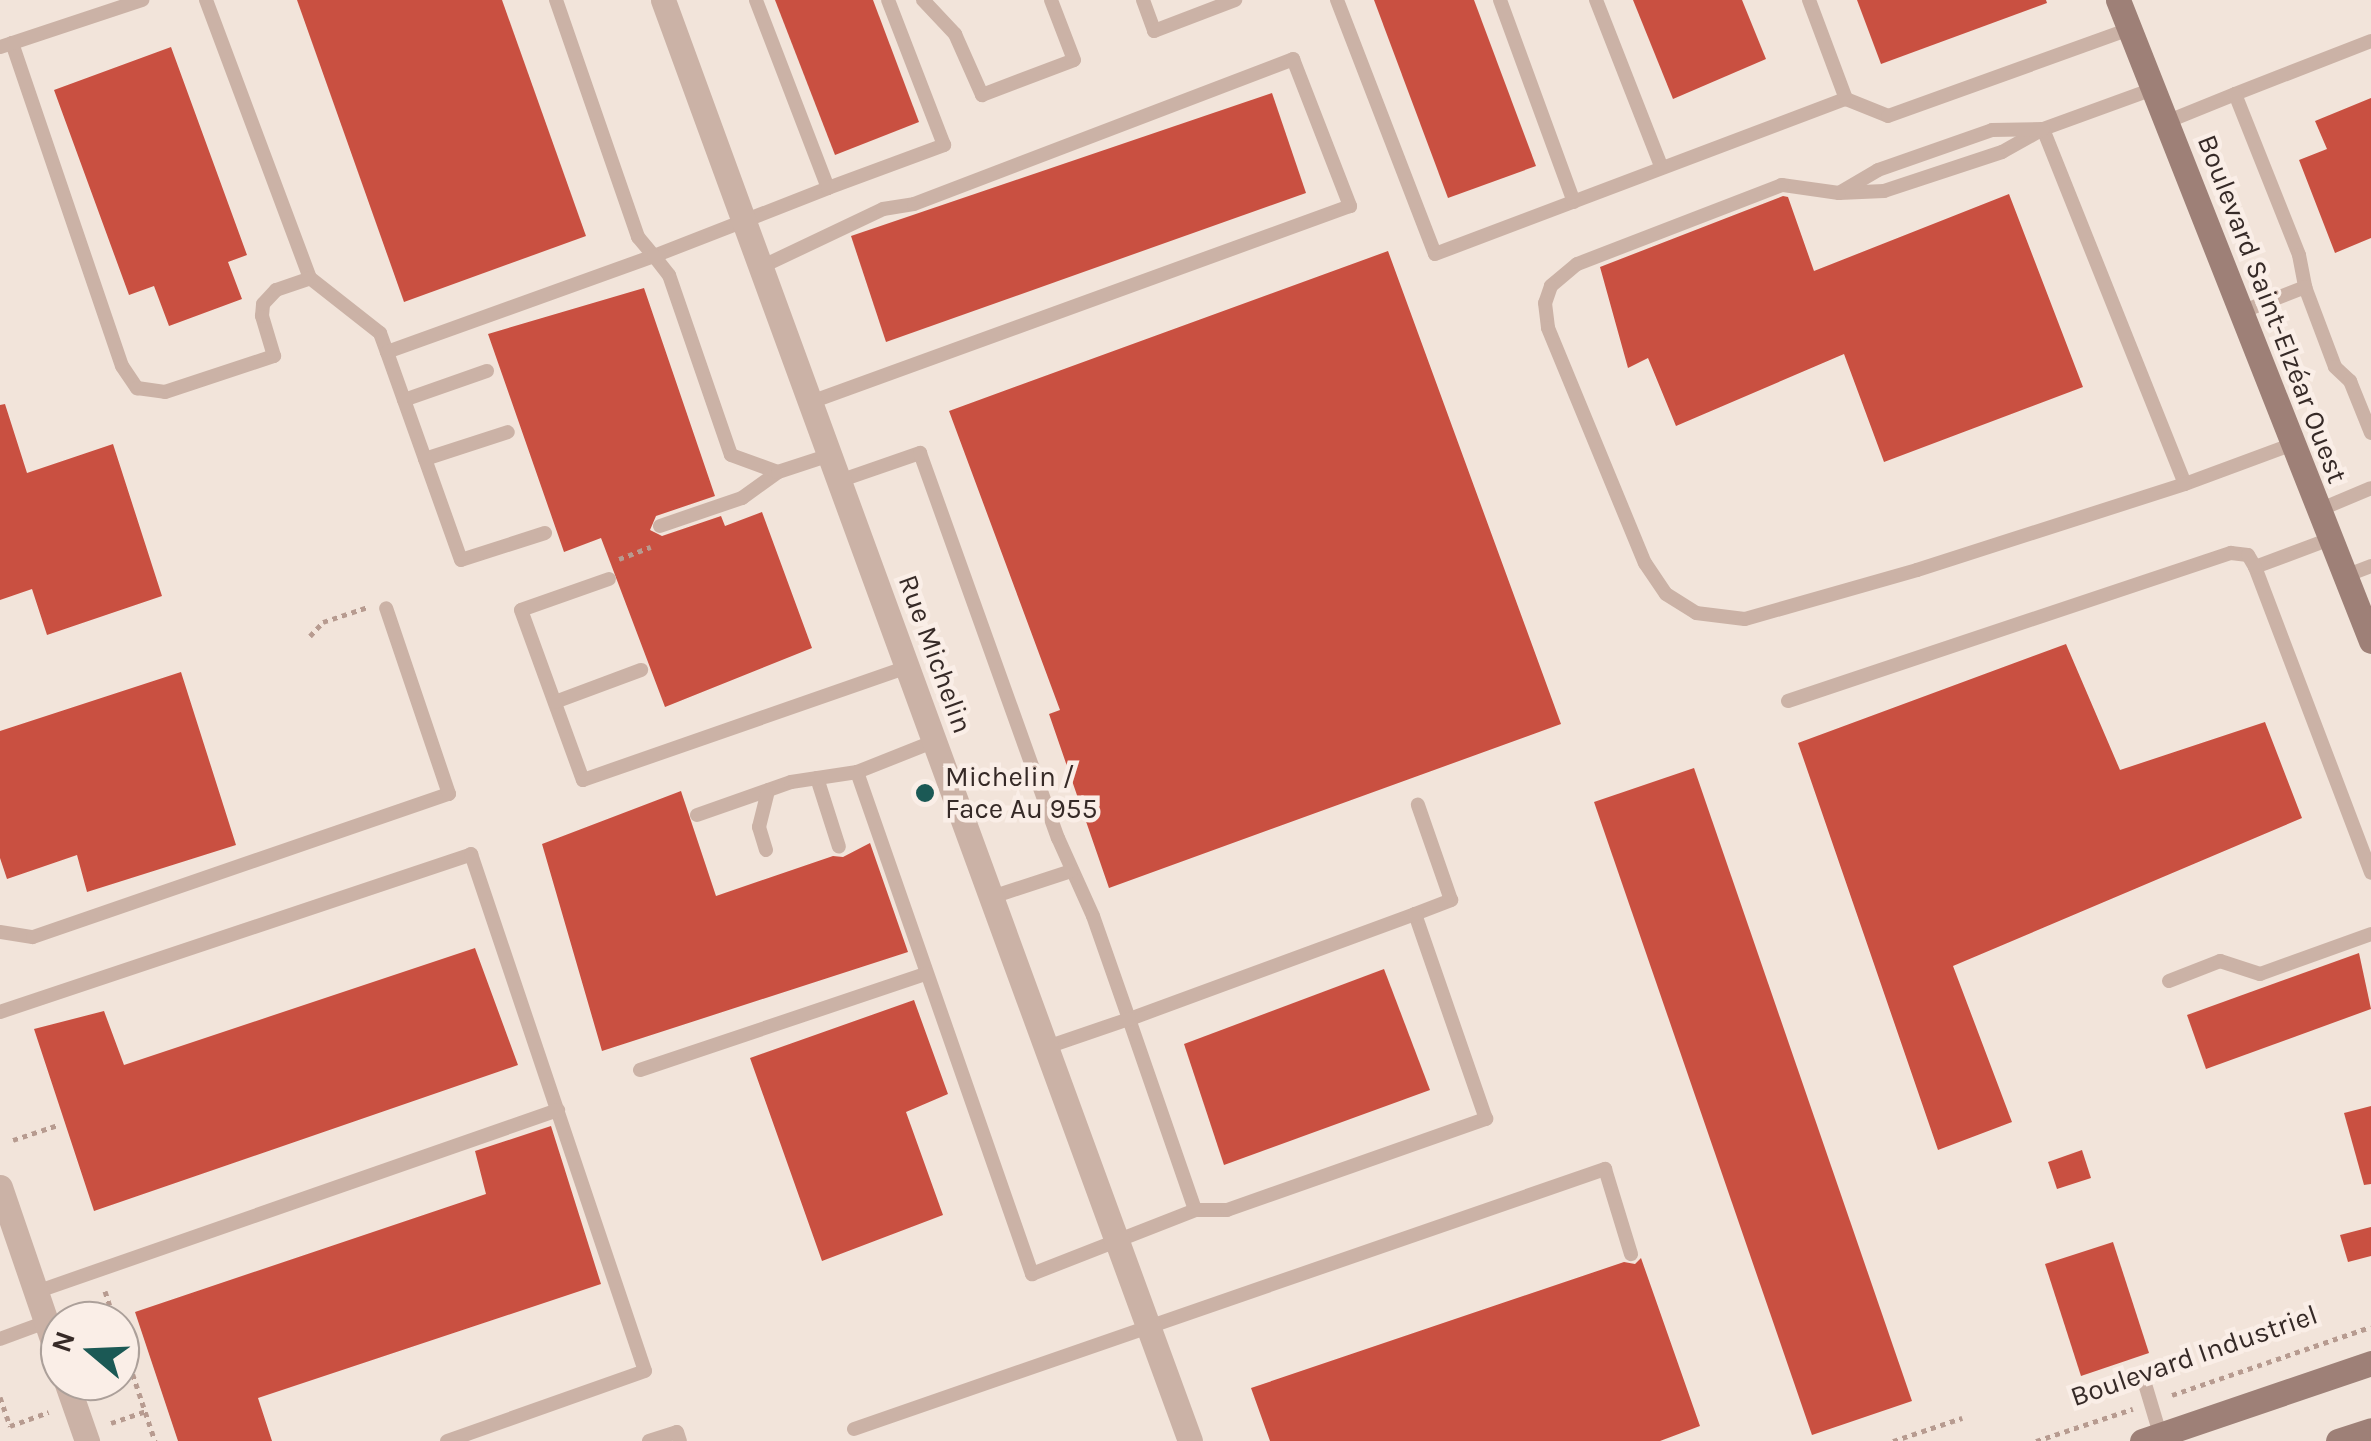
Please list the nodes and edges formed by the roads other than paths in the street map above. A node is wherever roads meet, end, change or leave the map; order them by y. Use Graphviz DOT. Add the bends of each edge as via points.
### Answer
graph roads {
  1 [pos="142,0"];
  2 [pos="206,0"];
  3 [pos="556,0"];
  4 [pos="663,0"];
  5 [pos="756,0"];
  6 [pos="888,0"];
  7 [pos="923,0"];
  8 [pos="1051,0"];
  9 [pos="1143,0"];
  10 [pos="1235,0"];
  11 [pos="1337,0"];
  12 [pos="1500,0"];
  13 [pos="1596,0"];
  14 [pos="1809,0"];
  15 [pos="2118,0"];
  16 [pos="2130,29"];
  17 [pos="2371,42"];
  18 [pos="6,46"];
  19 [pos="2153,89"];
  20 [pos="2235,94"];
  21 [pos="1846,99"];
  22 [pos="2166,122"];
  23 [pos="2043,129"];
  24 [pos="1662,168"];
  25 [pos="828,188"];
  26 [pos="1839,194"];
  27 [pos="1574,202"];
  28 [pos="745,222"];
  29 [pos="654,256"];
  30 [pos="761,268"];
  31 [pos="310,278"];
  32 [pos="2304,287"];
  33 [pos="2241,312"];
  34 [pos="387,352"];
  35 [pos="488,371"];
  36 [pos="404,400"];
  37 [pos="810,402"];
  38 [pos="508,432"];
  39 [pos="2371,433"];
  40 [pos="2293,444"];
  41 [pos="830,455"];
  42 [pos="426,459"];
  43 [pos="778,472"];
  44 [pos="839,481"];
  45 [pos="2185,484"];
  46 [pos="2371,488"];
  47 [pos="2319,510"];
  48 [pos="660,526"];
  49 [pos="544,533"];
  50 [pos="2330,539"];
  51 [pos="2371,566"];
  52 [pos="2255,567"];
  53 [pos="2346,576"];
  54 [pos="603,581"];
  55 [pos="386,608"];
  56 [pos="2371,640"];
  57 [pos="908,667"];
  58 [pos="641,670"];
  59 [pos="1788,701"];
  60 [pos="555,702"];
  61 [pos="935,740"];
  62 [pos="857,772"];
  63 [pos="817,778"];
  64 [pos="768,790"];
  65 [pos="1418,805"];
  66 [pos="697,815"];
  67 [pos="839,847"];
  68 [pos="766,850"];
  69 [pos="1071,871"];
  70 [pos="2371,873"];
  71 [pos="992,897"];
  72 [pos="1415,914"];
  73 [pos="0,932"];
  74 [pos="2371,934"];
  75 [pos="926,974"];
  76 [pos="2169,981"];
  77 [pos="0,1012"];
  78 [pos="1129,1019"];
  79 [pos="1047,1046"];
  80 [pos="640,1070"];
  81 [pos="558,1110"];
  82 [pos="0,1187"];
  83 [pos="1195,1210"];
  84 [pos="1117,1240"];
  85 [pos="9,1244"];
  86 [pos="1631,1254"];
  87 [pos="36,1292"];
  88 [pos="40,1304"];
  89 [pos="40,1324"];
  90 [pos="1150,1327"];
  91 [pos="0,1339"];
  92 [pos="2371,1364"];
  93 [pos="2142,1374"];
  94 [pos="73,1401"];
  95 [pos="854,1430"];
  96 [pos="2371,1430"];
  97 [pos="2151,1438"];
  98 [pos="87,1441"];
  99 [pos="447,1441"];
  100 [pos="649,1441"];
  101 [pos="680,1441"];
  102 [pos="1190,1441"];
  103 [pos="2338,1441"];
  1 -- 18 [label="lane"];
  2 -- 31 [label="lane"];
  3 -- 29 [label="lane" via="638,237"];
  4 -- 28 [label="street, Rue Michelin"];
  5 -- 25 [label="lane"];
  6 -- 25 [label="lane" via="944,145"];
  7 -- 8 [label="lane" via="955,34 982,96 1074,60"];
  9 -- 10 [label="lane" via="1154,30"];
  11 -- 27 [label="lane" via="1435,254"];
  12 -- 27 [label="lane"];
  13 -- 24 [label="lane"];
  14 -- 21 [label="lane"];
  15 -- 16 [label="street, Boulevard Saint-Elzéar Ouest"];
  16 -- 19 [label="street, Boulevard Saint-Elzéar Ouest"];
  16 -- 21 [label="lane" via="1888,116"];
  17 -- 20 [label="lane"];
  18 -- 31 [label="lane" via="122,366 137,388 165,392 274,356 263,304 276,290"];
  19 -- 22 [label="street, Boulevard Saint-Elzéar Ouest"];
  19 -- 23 [label="lane"];
  20 -- 22 [label="lane"];
  20 -- 32 [label="lane"];
  21 -- 24 [label="lane"];
  22 -- 33 [label="street, Boulevard Saint-Elzéar Ouest"];
  23 -- 26 [label="lane" via="2002,152 1884,191"];
  23 -- 26 [label="lane" via="1992,130 1878,170"];
  23 -- 45 [label="lane"];
  24 -- 27 [label="lane"];
  25 -- 28 [label="lane"];
  26 -- 45 [label="lane" via="1782,185 1577,264 1551,286 1548,328 1645,564 1666,594 1696,613 1745,619"];
  28 -- 29 [label="lane"];
  28 -- 30 [label="street, Rue Michelin"];
  29 -- 34 [label="lane"];
  29 -- 43 [label="lane" via="669,275 732,455"];
  30 -- 37 [label="street, Rue Michelin"];
  30 -- 37 [label="lane" via="884,208 914,204 1293,59 1350,206"];
  31 -- 34 [label="lane" via="380,333"];
  32 -- 33 [label="lane"];
  32 -- 39 [label="lane" via="2335,367 2350,381"];
  33 -- 40 [label="street, Boulevard Saint-Elzéar Ouest"];
  34 -- 36 [label="lane"];
  35 -- 36 [label="lane"];
  36 -- 42 [label="lane"];
  37 -- 41 [label="street, Rue Michelin"];
  38 -- 42 [label="lane"];
  40 -- 45 [label="lane"];
  40 -- 47 [label="street, Boulevard Saint-Elzéar Ouest"];
  41 -- 43 [label="lane"];
  41 -- 44 [label="street, Rue Michelin"];
  42 -- 49 [label="lane" via="462,560"];
  43 -- 48 [label="lane" via="742,498"];
  44 -- 57 [label="street, Rue Michelin"];
  44 -- 69 [label="lane" via="920,453"];
  46 -- 47 [label="lane"];
  47 -- 50 [label="street, Boulevard Saint-Elzéar Ouest"];
  50 -- 52 [label="lane"];
  50 -- 53 [label="street, Boulevard Saint-Elzéar Ouest"];
  51 -- 53 [label="lane"];
  52 -- 59 [label="lane" via="2248,555 2231,553"];
  52 -- 70 [label="lane"];
  53 -- 56 [label="street, Boulevard Saint-Elzéar Ouest"];
  54 -- 60 [label="lane" via="521,610"];
  55 -- 73 [label="lane" via="450,794 33,937"];
  57 -- 60 [label="lane" via="583,780"];
  57 -- 61 [label="street, Rue Michelin"];
  58 -- 60 [label="lane"];
  61 -- 62 [label="lane"];
  61 -- 71 [label="street, Rue Michelin"];
  62 -- 63 [label="lane"];
  62 -- 75 [label="lane"];
  63 -- 64 [label="lane"];
  63 -- 67 [label="lane"];
  64 -- 66 [label="lane"];
  64 -- 68 [label="lane" via="759,827"];
  65 -- 72 [label="lane" via="1452,900"];
  69 -- 71 [label="lane"];
  69 -- 78 [label="lane"];
  71 -- 79 [label="street, Rue Michelin"];
  72 -- 78 [label="lane"];
  72 -- 83 [label="lane" via="1486,1119 1228,1210"];
  74 -- 76 [label="lane" via="2260,974 2220,961"];
  75 -- 80 [label="lane"];
  75 -- 84 [label="lane" via="1032,1274"];
  77 -- 81 [label="lane" via="470,854"];
  78 -- 79 [label="lane"];
  78 -- 83 [label="lane"];
  79 -- 84 [label="street, Rue Michelin"];
  81 -- 87 [label="lane"];
  81 -- 99 [label="lane" via="645,1371"];
  82 -- 85 [label="street"];
  83 -- 84 [label="lane"];
  84 -- 90 [label="street, Rue Michelin"];
  85 -- 87 [label="street"];
  86 -- 90 [label="lane" via="1605,1169"];
  87 -- 88 [label="street"];
  89 -- 91 [label="lane"];
  90 -- 95 [label="lane"];
  90 -- 102 [label="street, Rue Michelin"];
  92 -- 97 [label="street"];
  93 -- 97 [label="lane"];
  94 -- 98 [label="street"];
  96 -- 103 [label="street"];
  100 -- 101 [label="lane" via="677,1432"];
}
